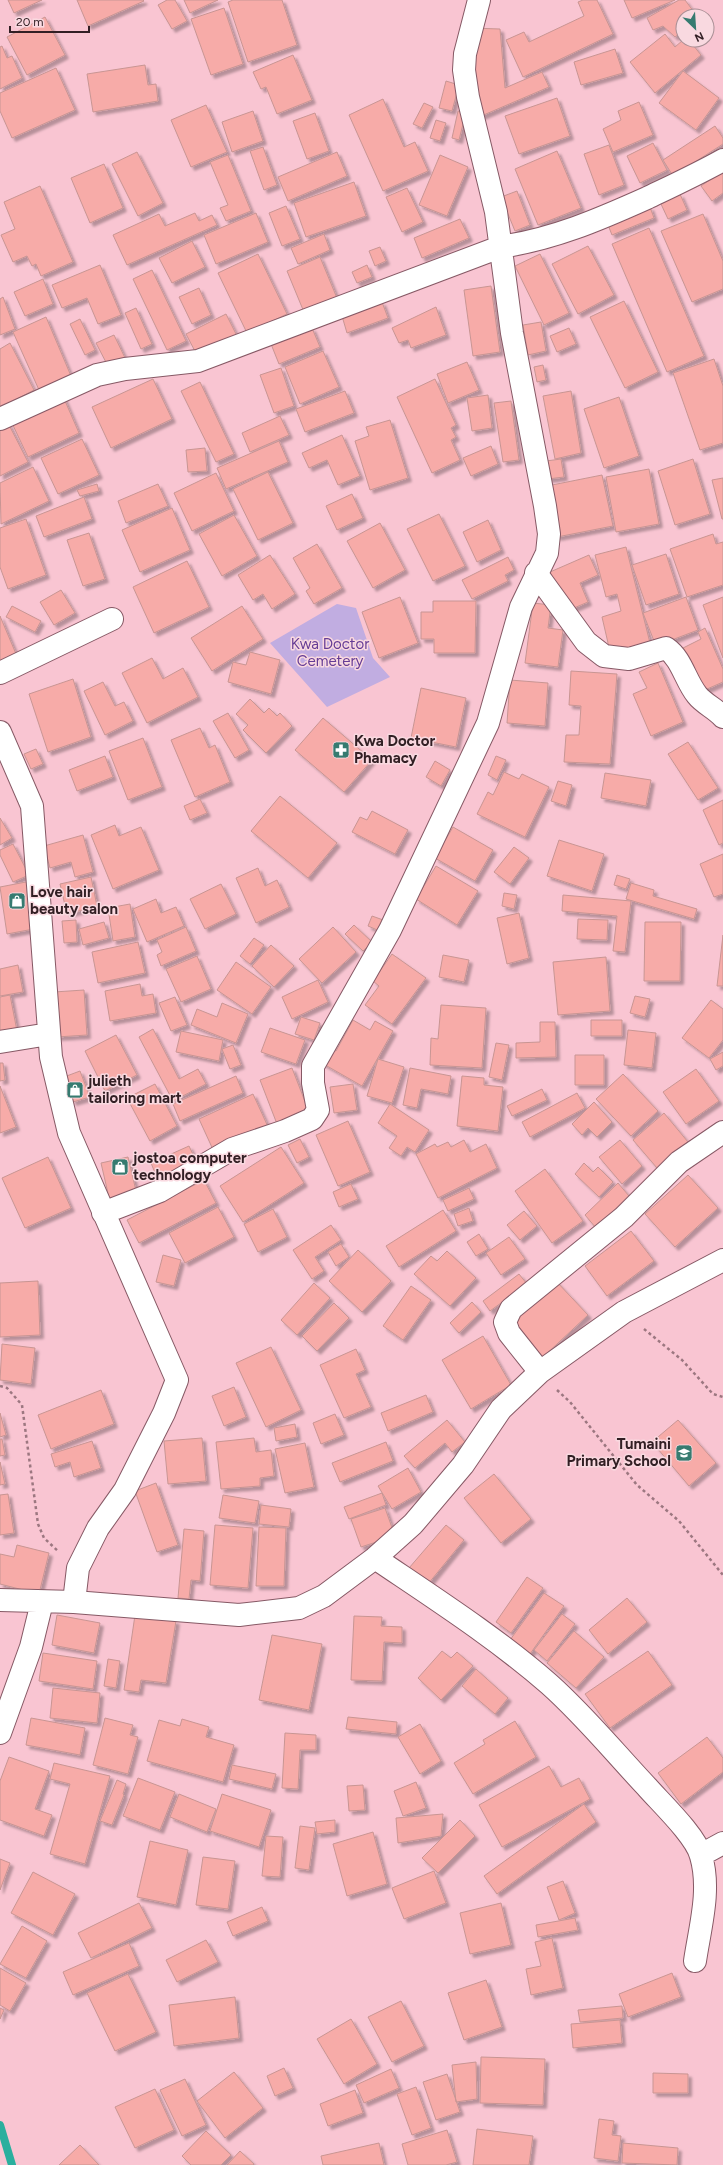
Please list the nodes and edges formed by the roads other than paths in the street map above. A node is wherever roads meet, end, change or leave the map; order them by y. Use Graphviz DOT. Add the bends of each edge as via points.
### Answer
graph roads {
  1 [pos="479,0"];
  2 [pos="723,160"];
  3 [pos="500,247"];
  4 [pos="0,419"];
  5 [pos="536,573"];
  6 [pos="112,619"];
  7 [pos="0,673"];
  8 [pos="723,717"];
  9 [pos="0,732"];
  10 [pos="49,1034"];
  11 [pos="0,1042"];
  12 [pos="723,1132"];
  13 [pos="103,1213"];
  14 [pos="723,1260"];
  15 [pos="540,1372"];
  16 [pos="375,1558"];
  17 [pos="0,1600"];
  18 [pos="42,1602"];
  19 [pos="74,1602"];
  20 [pos="0,1733"];
  21 [pos="723,1843"];
  22 [pos="701,1855"];
  23 [pos="695,1961"];
  1 -- 3 [label="street" via="465,54 464,70 468,97 496,212"];
  2 -- 3 [label="street" via="590,224 532,243"];
  3 -- 4 [label="street" via="198,361 125,369 97,375"];
  3 -- 5 [label="street" via="512,333 547,520 547,553"];
  5 -- 8 [label="street" via="586,642 604,656 629,659 666,648 674,653 699,698"];
  5 -- 13 [label="street" via="520,606 490,715 475,754 433,836 390,930 313,1066 318,1110 312,1119 232,1149 160,1191"];
  6 -- 7 [label="street"];
  9 -- 10 [label="street" via="32,806"];
  10 -- 11 [label="street"];
  10 -- 13 [label="street" via="51,1057 69,1133"];
  12 -- 15 [label="street" via="679,1162 624,1217 511,1309 505,1322 509,1333"];
  13 -- 19 [label="street" via="177,1380 164,1413 125,1490 98,1528 78,1568"];
  14 -- 15 [label="street" via="624,1312"];
  15 -- 16 [label="street" via="501,1409 463,1465 414,1524"];
  16 -- 19 [label="street" via="324,1596 299,1608 264,1613 226,1614"];
  16 -- 22 [label="street" via="452,1610 550,1685 672,1815"];
  17 -- 18 [label="street"];
  18 -- 19 [label="street"];
  18 -- 20 [label="street" via="31,1647"];
  21 -- 22 [label="street"];
  22 -- 23 [label="street" via="705,1895"];
}
